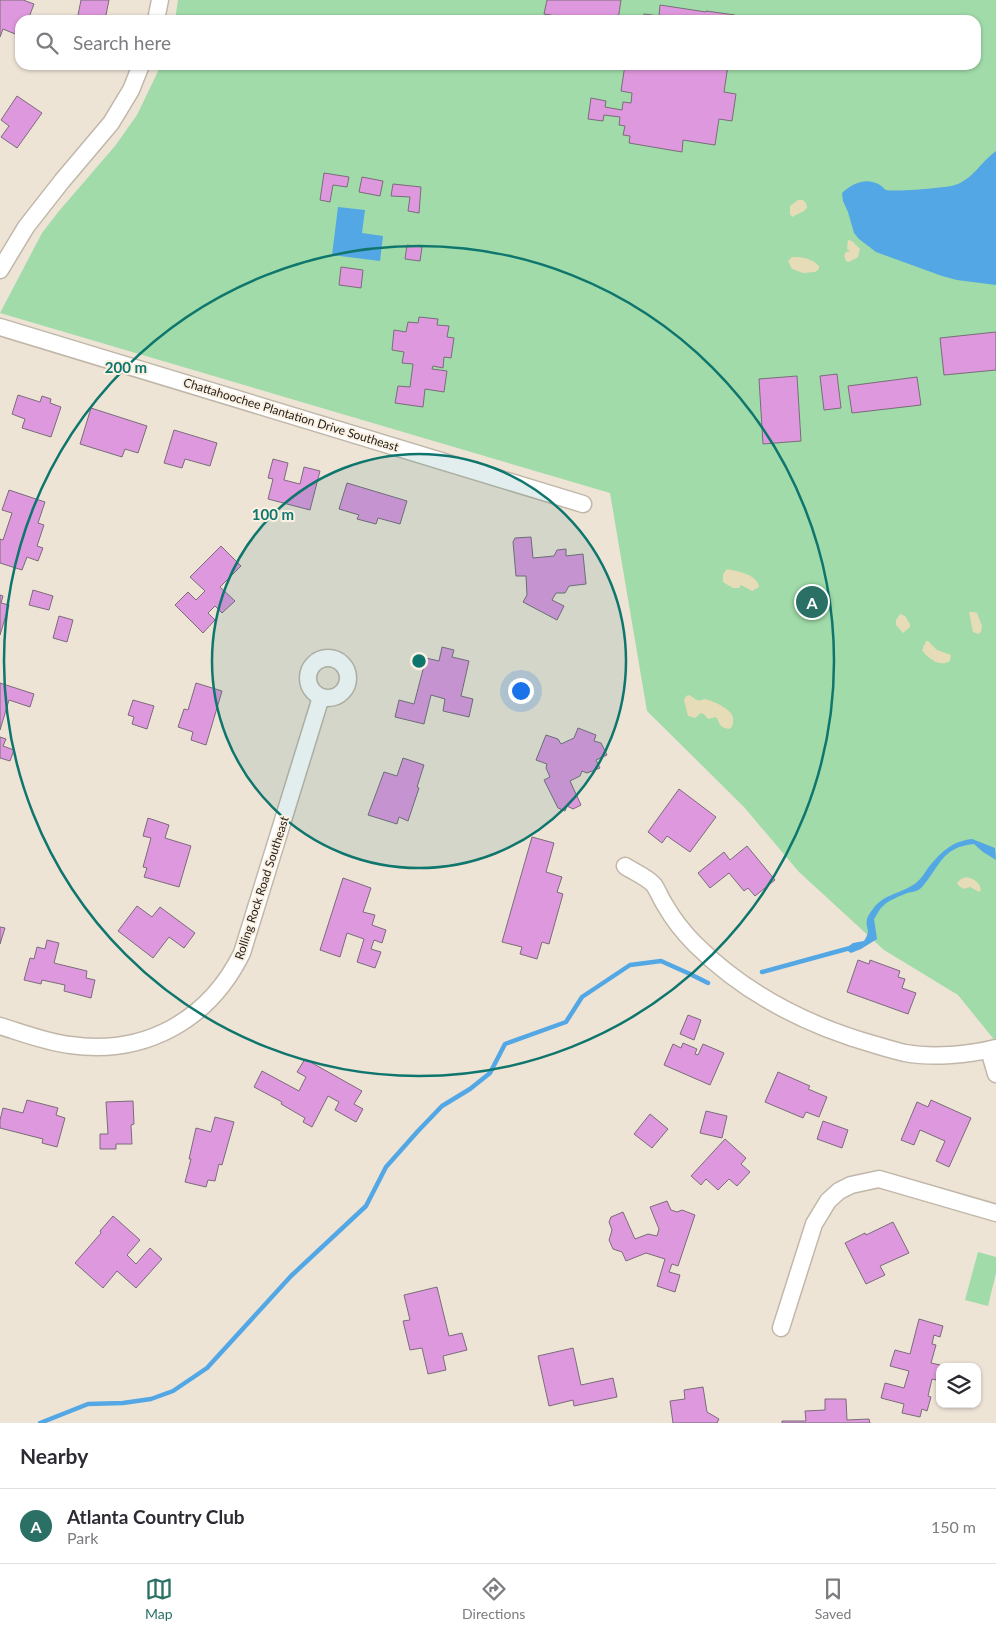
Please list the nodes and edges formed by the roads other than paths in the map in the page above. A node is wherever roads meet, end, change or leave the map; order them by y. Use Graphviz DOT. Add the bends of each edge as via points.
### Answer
graph roads {
  1 [pos="160,0"];
  2 [pos="157,15"];
  3 [pos="139,70"];
  4 [pos="0,270"];
  5 [pos="0,327"];
  6 [pos="583,504"];
  7 [pos="322,697"];
  8 [pos="625,866"];
  9 [pos="0,1026"];
  10 [pos="993,1049"];
  11 [pos="996,1074"];
  12 [pos="996,1213"];
  13 [pos="781,1328"];
  1 -- 2 [label="street"];
  3 -- 4 [label="street" via="111,122 26,226"];
  5 -- 6 [label="street, Chattahoochee Plantation Drive Southeast"];
  7 -- 9 [label="street, Rolling Rock Road Southeast" via="242,953 230,976 211,999 183,1023 154,1037 124,1045 72,1046"];
  8 -- 10 [label="street" via="654,885 678,924 712,960 747,988 795,1015 820,1027 906,1053 948,1055"];
  10 -- 11 [label="street"];
  12 -- 13 [label="street" via="879,1179 839,1191 828,1201 814,1224"];
}
